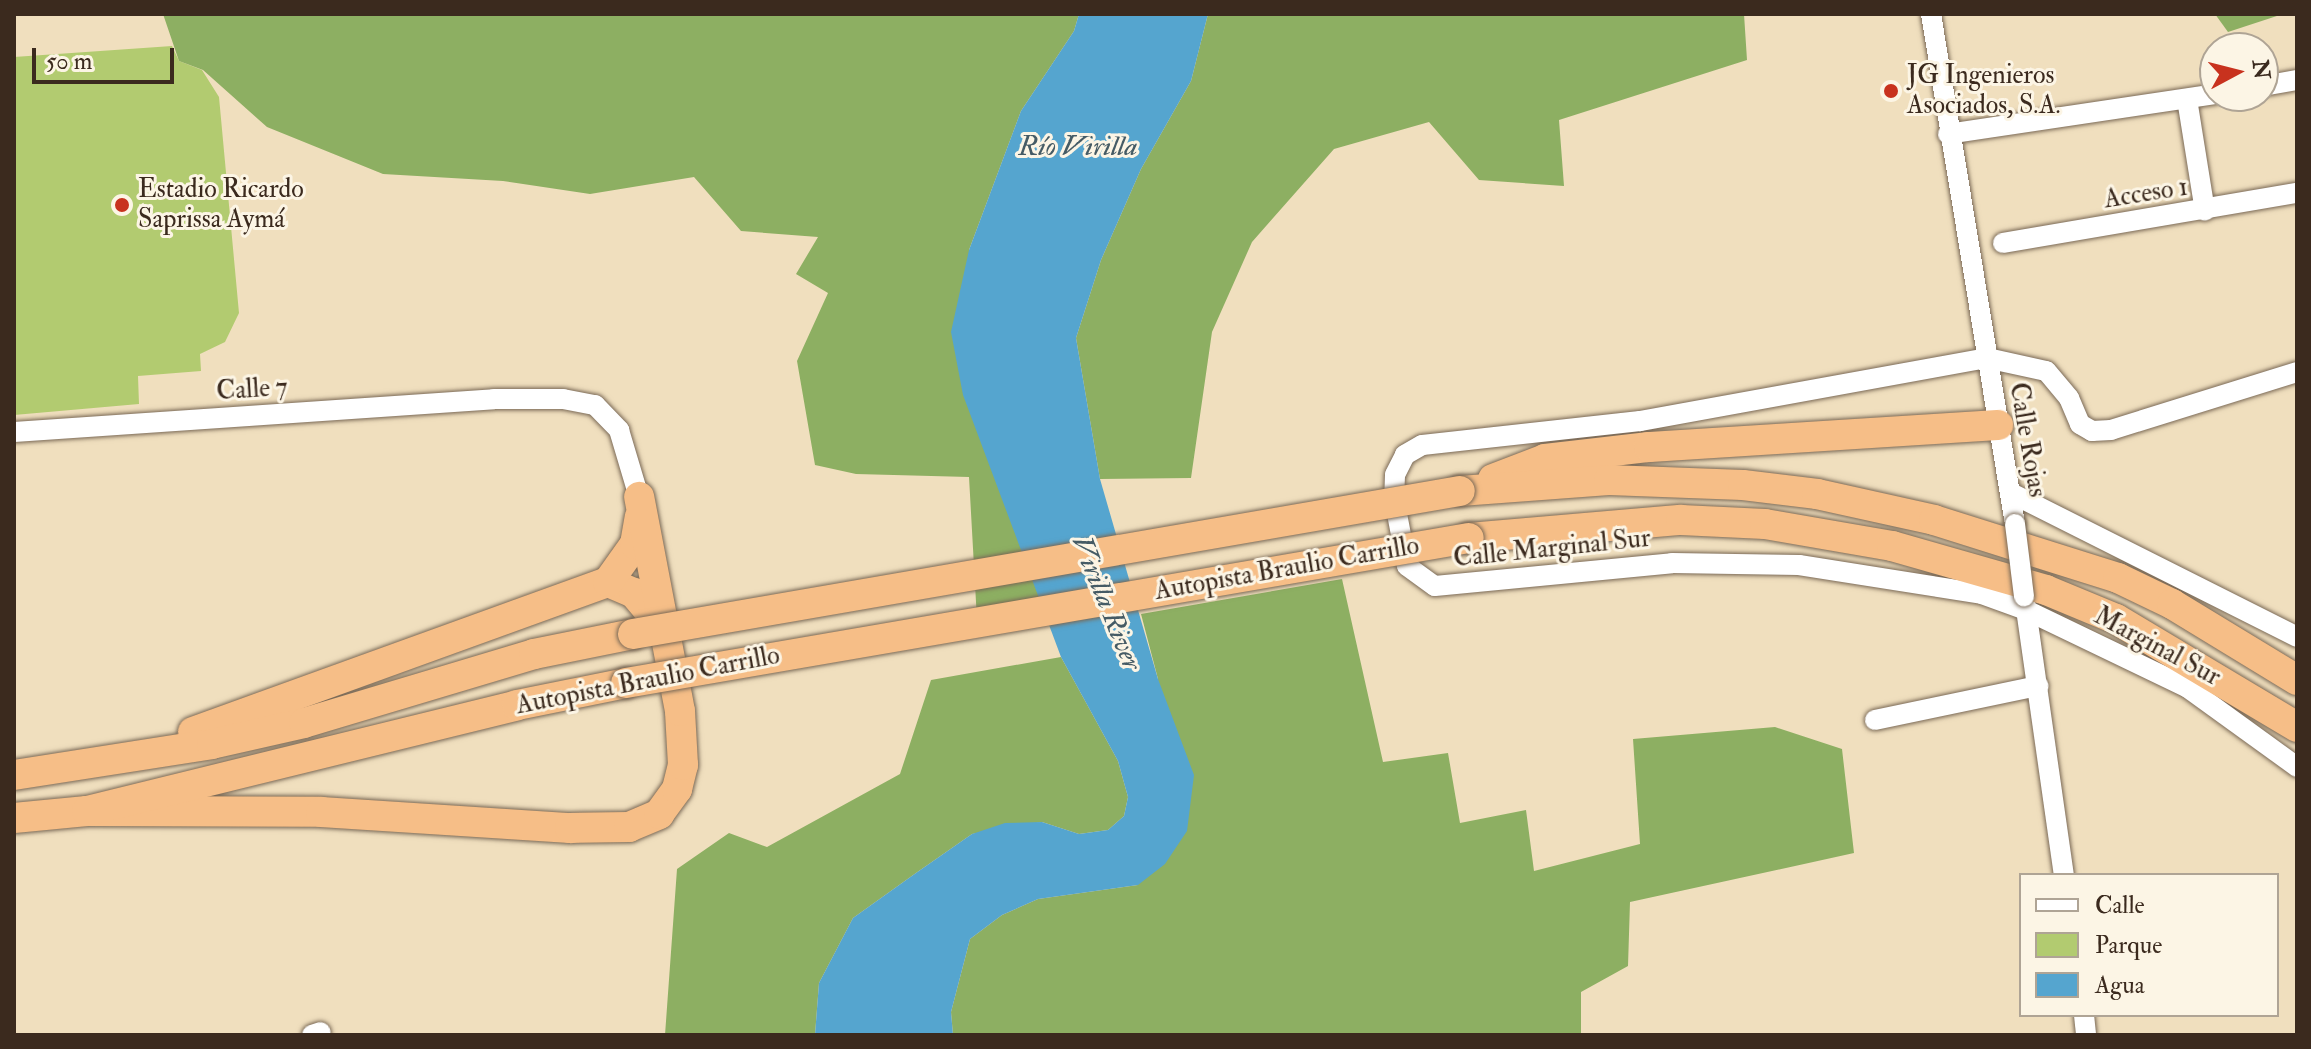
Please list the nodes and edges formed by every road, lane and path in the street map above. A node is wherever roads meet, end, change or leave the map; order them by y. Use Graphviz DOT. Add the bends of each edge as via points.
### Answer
graph roads {
  1 [pos="1931,14"];
  2 [pos="2199,97"];
  3 [pos="2187,99"];
  4 [pos="1948,134"];
  5 [pos="2297,193"];
  6 [pos="2205,211"];
  7 [pos="2003,243"];
  8 [pos="1987,358"];
  9 [pos="2297,372"];
  10 [pos="1998,425"];
  11 [pos="14,432"];
  12 [pos="1460,491"];
  13 [pos="2011,493"];
  14 [pos="639,497"];
  15 [pos="608,582"];
  16 [pos="2025,603"];
  17 [pos="2297,637"];
  18 [pos="670,639"];
  19 [pos="2297,680"];
  20 [pos="2038,686"];
  21 [pos="1875,720"];
  22 [pos="2297,727"];
  23 [pos="124,758"];
  24 [pos="2297,767"];
  25 [pos="14,775"];
  26 [pos="87,811"];
  27 [pos="14,818"];
  28 [pos="2064,873"];
  1 -- 4 [label="street, Calle Rojas"];
  2 -- 3 [label="street"];
  3 -- 4 [label="street"];
  3 -- 6 [label="street"];
  4 -- 8 [label="street, Calle Rojas"];
  5 -- 6 [label="street, Acceso 1"];
  6 -- 7 [label="street, Acceso 1"];
  8 -- 9 [label="street" via="2046,371 2069,398 2080,424 2092,431 2111,430"];
  8 -- 10 [label="street, Calle Rojas"];
  8 -- 16 [label="street, Calle Marginal Sur" via="1640,421 1422,445 1405,455 1395,475 1398,536 1407,566 1435,586 1672,563 1799,565"];
  10 -- 12 [label="highway" via="1814,432 1545,459"];
  10 -- 13 [label="street, Calle Rojas"];
  11 -- 14 [label="street, Calle 7" via="494,399 595,405 619,430"];
  12 -- 19 [label="highway, Autopista Braulio Carrillo" via="1609,480 1743,485 1817,494 1934,520 2118,578 2185,611"];
  12 -- 23 [label="highway, Autopista Braulio Carrillo, bridge" via="633,634 534,654 304,723"];
  13 -- 16 [label="street, Calle Rojas, bridge"];
  13 -- 17 [label="street"];
  14 -- 15 [label="highway" via="635,544"];
  14 -- 18 [label="highway"];
  15 -- 18 [label="highway" via="634,593 656,613"];
  15 -- 23 [label="highway"];
  16 -- 20 [label="street, Calle Rojas"];
  16 -- 24 [label="street, Marginal Sur" via="2188,688"];
  18 -- 26 [label="highway" via="683,765 677,789 659,814 629,827 321,812"];
  20 -- 21 [label="street"];
  20 -- 28 [label="street, Calle Rojas"];
  22 -- 26 [label="highway, Autopista Braulio Carrillo, bridge" via="2116,619 2046,590 1892,546 1765,524 1681,520 1469,538 626,683"];
  23 -- 25 [label="highway, Autopista Braulio Carrillo"];
  26 -- 27 [label="highway, Autopista Braulio Carrillo"];
}
